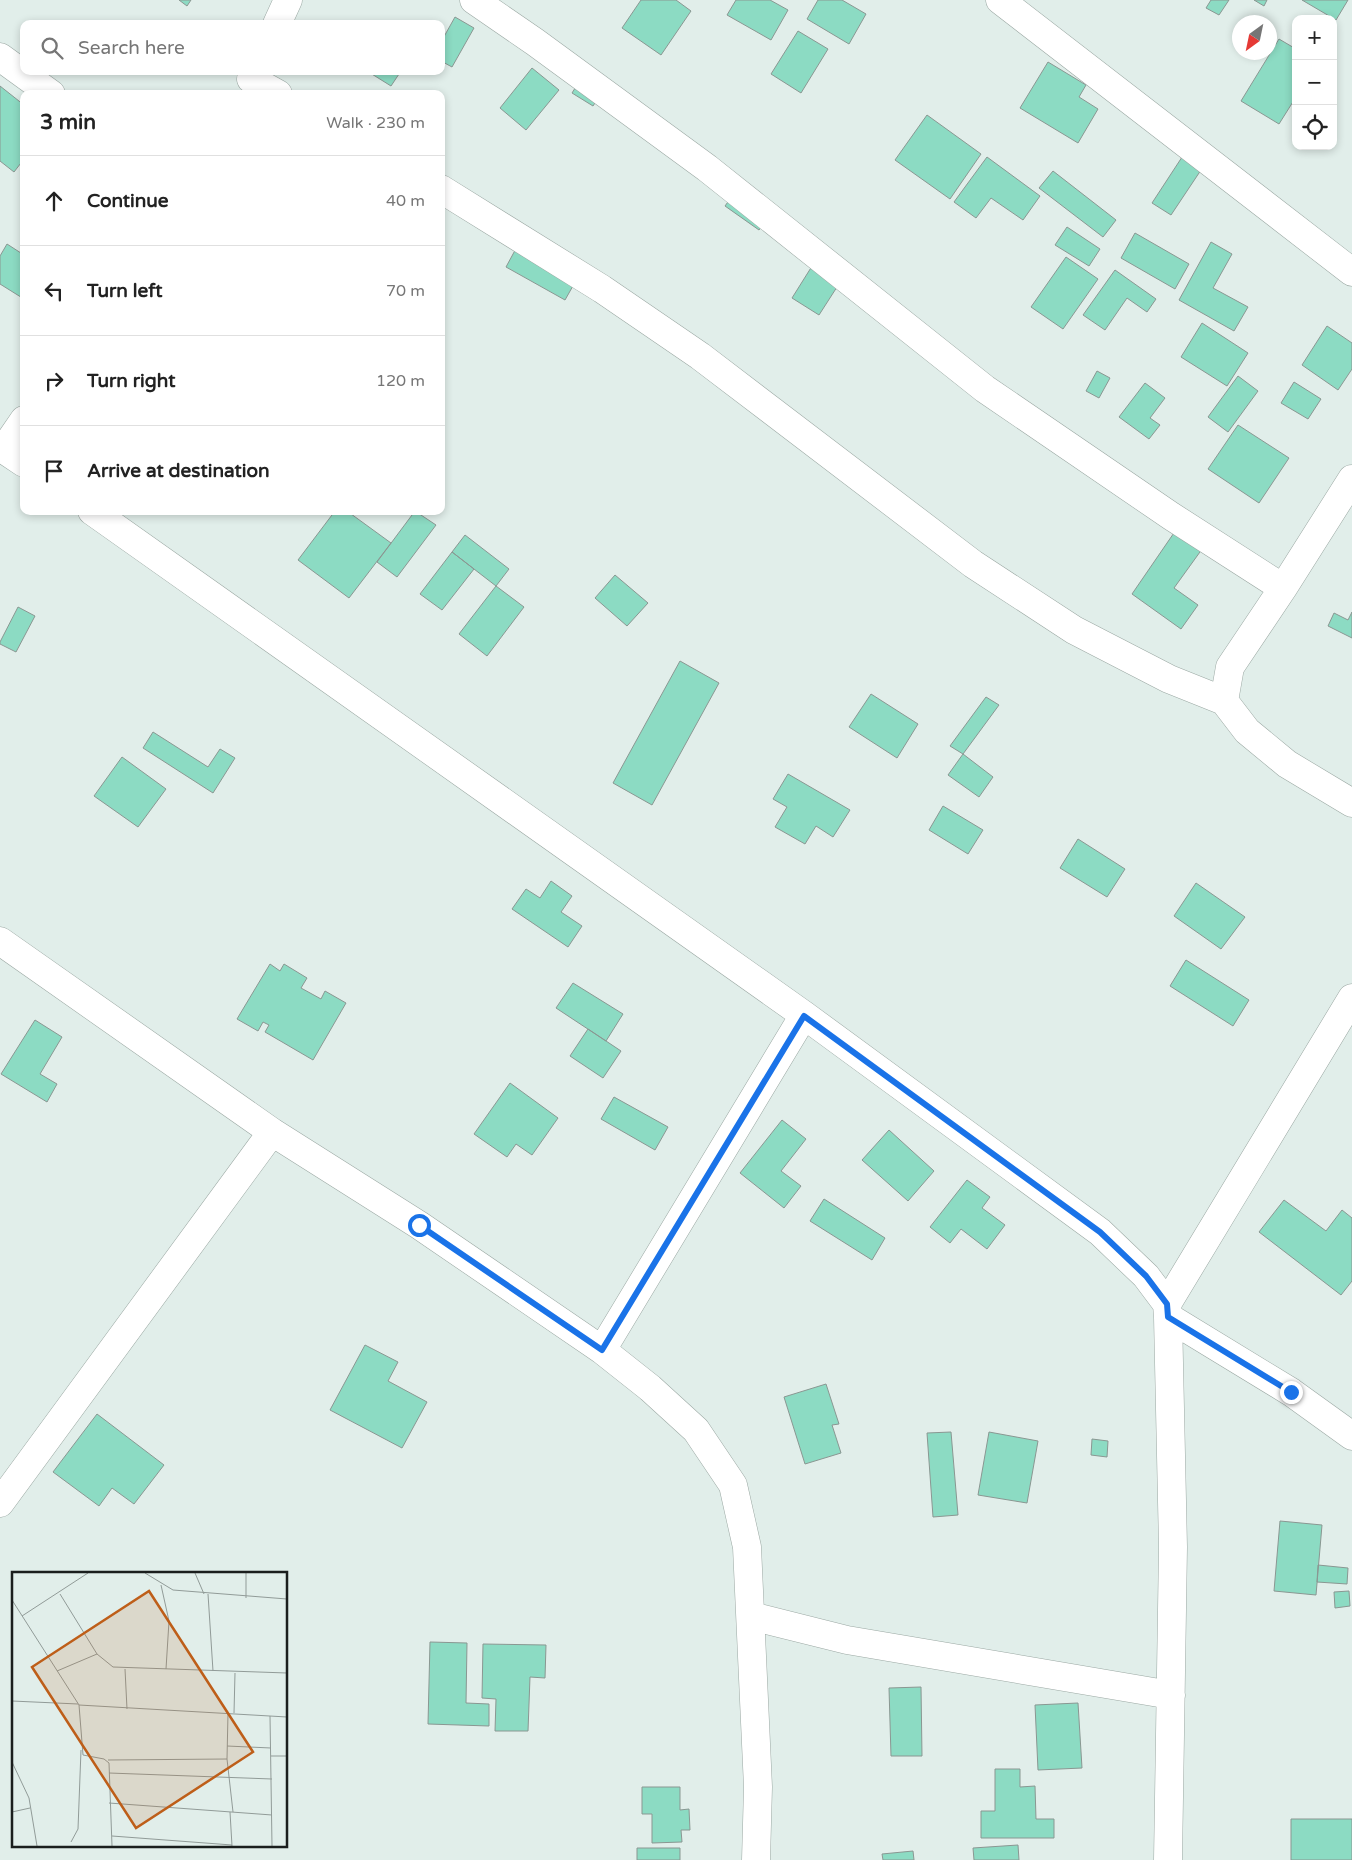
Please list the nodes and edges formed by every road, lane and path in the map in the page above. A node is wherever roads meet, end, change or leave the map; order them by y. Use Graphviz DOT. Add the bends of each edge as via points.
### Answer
graph roads {
  1 [pos="288,0"];
  2 [pos="474,0"];
  3 [pos="1000,0"];
  4 [pos="279,20"];
  5 [pos="0,58"];
  6 [pos="20,72"];
  7 [pos="24,75"];
  8 [pos="249,81"];
  9 [pos="45,90"];
  10 [pos="269,90"];
  11 [pos="445,191"];
  12 [pos="1352,272"];
  13 [pos="20,429"];
  14 [pos="9,453"];
  15 [pos="1352,479"];
  16 [pos="98,515"];
  17 [pos="1283,588"];
  18 [pos="1224,701"];
  19 [pos="1352,803"];
  20 [pos="0,940"];
  21 [pos="1352,998"];
  22 [pos="804,1016"];
  23 [pos="272,1132"];
  24 [pos="1167,1310"];
  25 [pos="602,1350"];
  26 [pos="1352,1436"];
  27 [pos="0,1503"];
  28 [pos="751,1616"];
  29 [pos="1171,1695"];
  30 [pos="756,1860"];
  31 [pos="1168,1860"];
  1 -- 4 [label="street"];
  2 -- 17 [label="street" via="707,168 985,388 1171,516"];
  3 -- 12 [label="street"];
  5 -- 6 [label="street"];
  7 -- 9 [label="street"];
  8 -- 10 [label="street"];
  11 -- 18 [label="street" via="602,289 700,356 973,564 1066,625 1169,679"];
  13 -- 14 [label="street"];
  15 -- 17 [label="street"];
  16 -- 22 [label="street"];
  17 -- 18 [label="street" via="1230,667"];
  18 -- 19 [label="street" via="1247,732 1287,764"];
  20 -- 23 [label="street"];
  21 -- 24 [label="street"];
  22 -- 24 [label="street" via="1100,1232 1146,1276"];
  22 -- 25 [label="street"];
  23 -- 25 [label="street" via="419,1225"];
  23 -- 27 [label="street"];
  24 -- 26 [label="street"];
  24 -- 29 [label="street" via="1174,1546"];
  25 -- 28 [label="street" via="696,1430 732,1485 747,1547"];
  28 -- 29 [label="street" via="846,1640"];
  28 -- 30 [label="street" via="758,1787"];
  29 -- 31 [label="street"];
}
